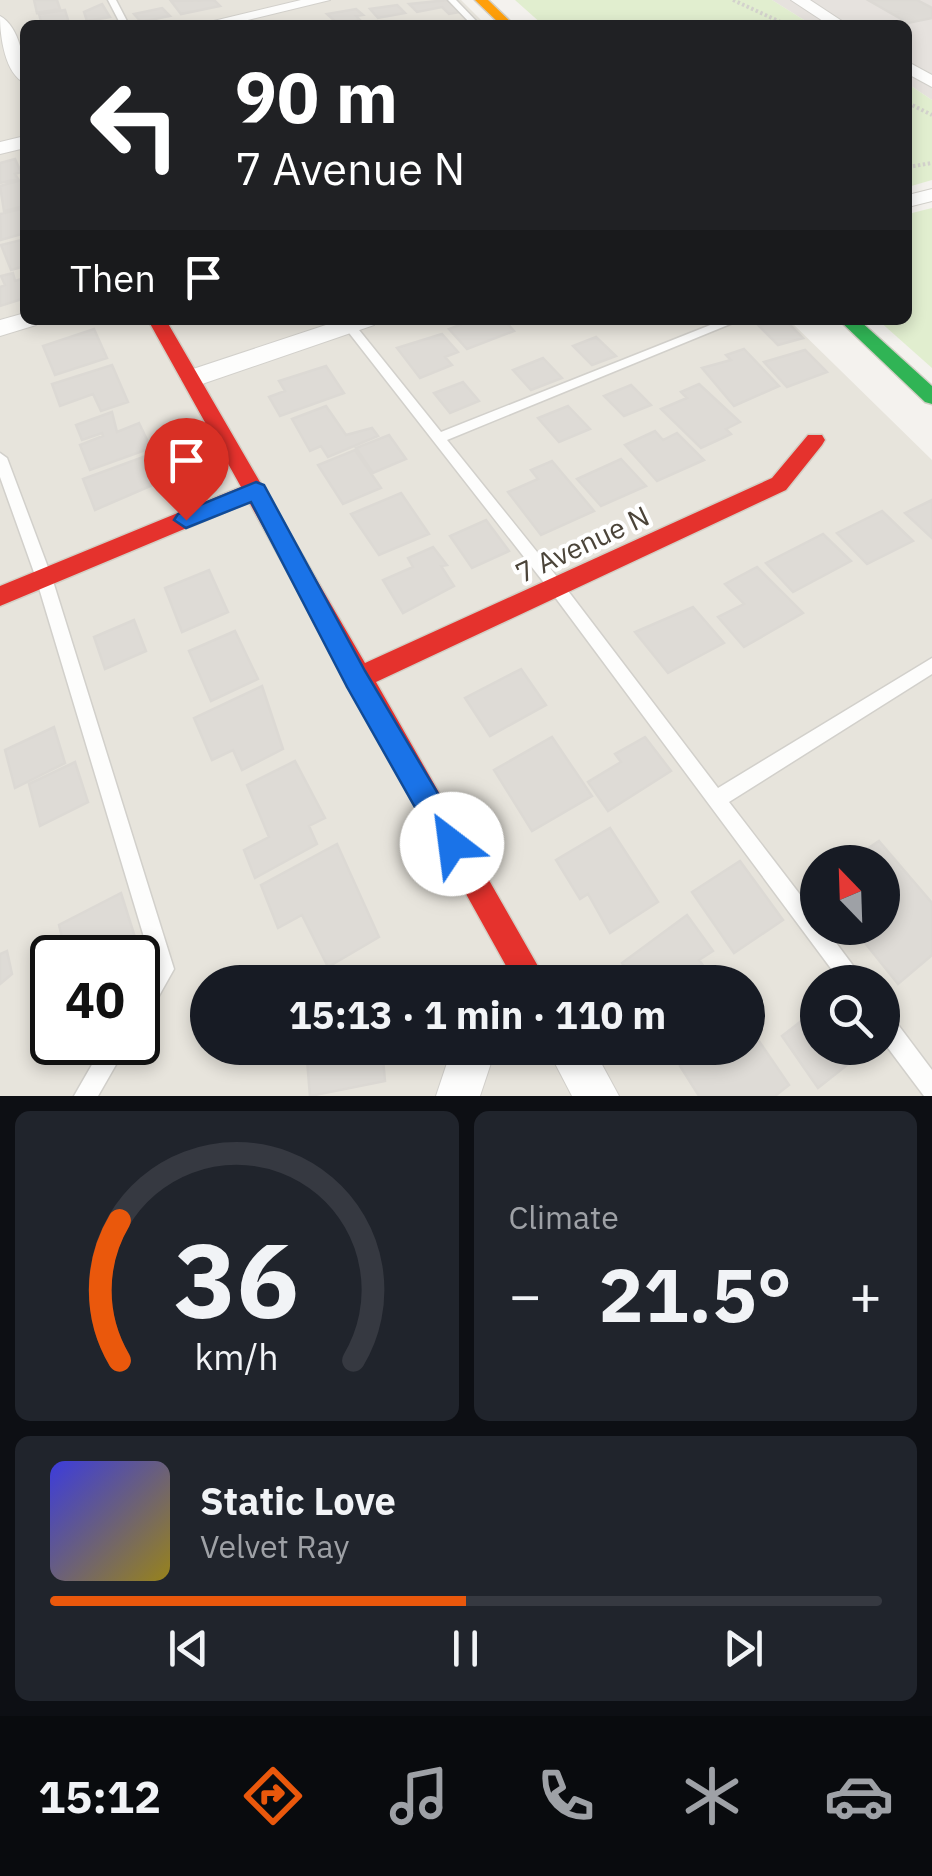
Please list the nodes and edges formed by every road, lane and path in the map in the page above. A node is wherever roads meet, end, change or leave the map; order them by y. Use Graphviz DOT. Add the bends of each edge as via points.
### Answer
graph roads {
  1 [pos="322,0"];
  2 [pos="452,0"];
  3 [pos="481,0"];
  4 [pos="733,0"];
  5 [pos="799,0"];
  6 [pos="228,20"];
  7 [pos="471,20"];
  8 [pos="503,20"];
  9 [pos="776,20"];
  10 [pos="832,20"];
  11 [pos="0,21"];
  12 [pos="3,40"];
  13 [pos="20,65"];
  14 [pos="160,325"];
  15 [pos="345,325"];
  16 [pos="356,325"];
  17 [pos="721,325"];
  18 [pos="854,325"];
  19 [pos="193,378"];
  20 [pos="932,396"];
  21 [pos="438,438"];
  22 [pos="816,440"];
  23 [pos="0,458"];
  24 [pos="256,490"];
  25 [pos="44,578"];
  26 [pos="558,588"];
  27 [pos="0,596"];
  28 [pos="932,666"];
  29 [pos="356,679"];
  30 [pos="716,800"];
  31 [pos="154,935"];
  32 [pos="503,963"];
  33 [pos="840,965"];
  34 [pos="900,1046"];
  35 [pos="104,1065"];
  36 [pos="468,1065"];
  37 [pos="580,1065"];
  38 [pos="932,1088"];
  39 [pos="86,1096"];
  40 [pos="458,1096"];
  41 [pos="598,1096"];
  1 -- 6 [label="street"];
  2 -- 7 [label="lane"];
  3 -- 8 [label="street"];
  4 -- 9 [label="path"];
  5 -- 10 [label="street"];
  11 -- 12 [label="street"];
  12 -- 13 [label="street"];
  14 -- 19 [label="street"];
  15 -- 19 [label="street"];
  16 -- 21 [label="lane"];
  17 -- 21 [label="lane"];
  18 -- 20 [label="street"];
  19 -- 24 [label="street"];
  21 -- 26 [label="lane"];
  22 -- 26 [label="street, 7 Avenue N" via="779,484"];
  23 -- 25 [label="lane"];
  24 -- 25 [label="street"];
  24 -- 29 [label="street"];
  25 -- 27 [label="street"];
  25 -- 31 [label="lane"];
  26 -- 29 [label="street, 7 Avenue N"];
  26 -- 30 [label="lane"];
  28 -- 30 [label="lane"];
  29 -- 32 [label="street"];
  30 -- 33 [label="lane"];
  34 -- 38 [label="lane"];
  35 -- 39 [label="lane"];
  36 -- 40 [label="street"];
  37 -- 41 [label="street"];
}
